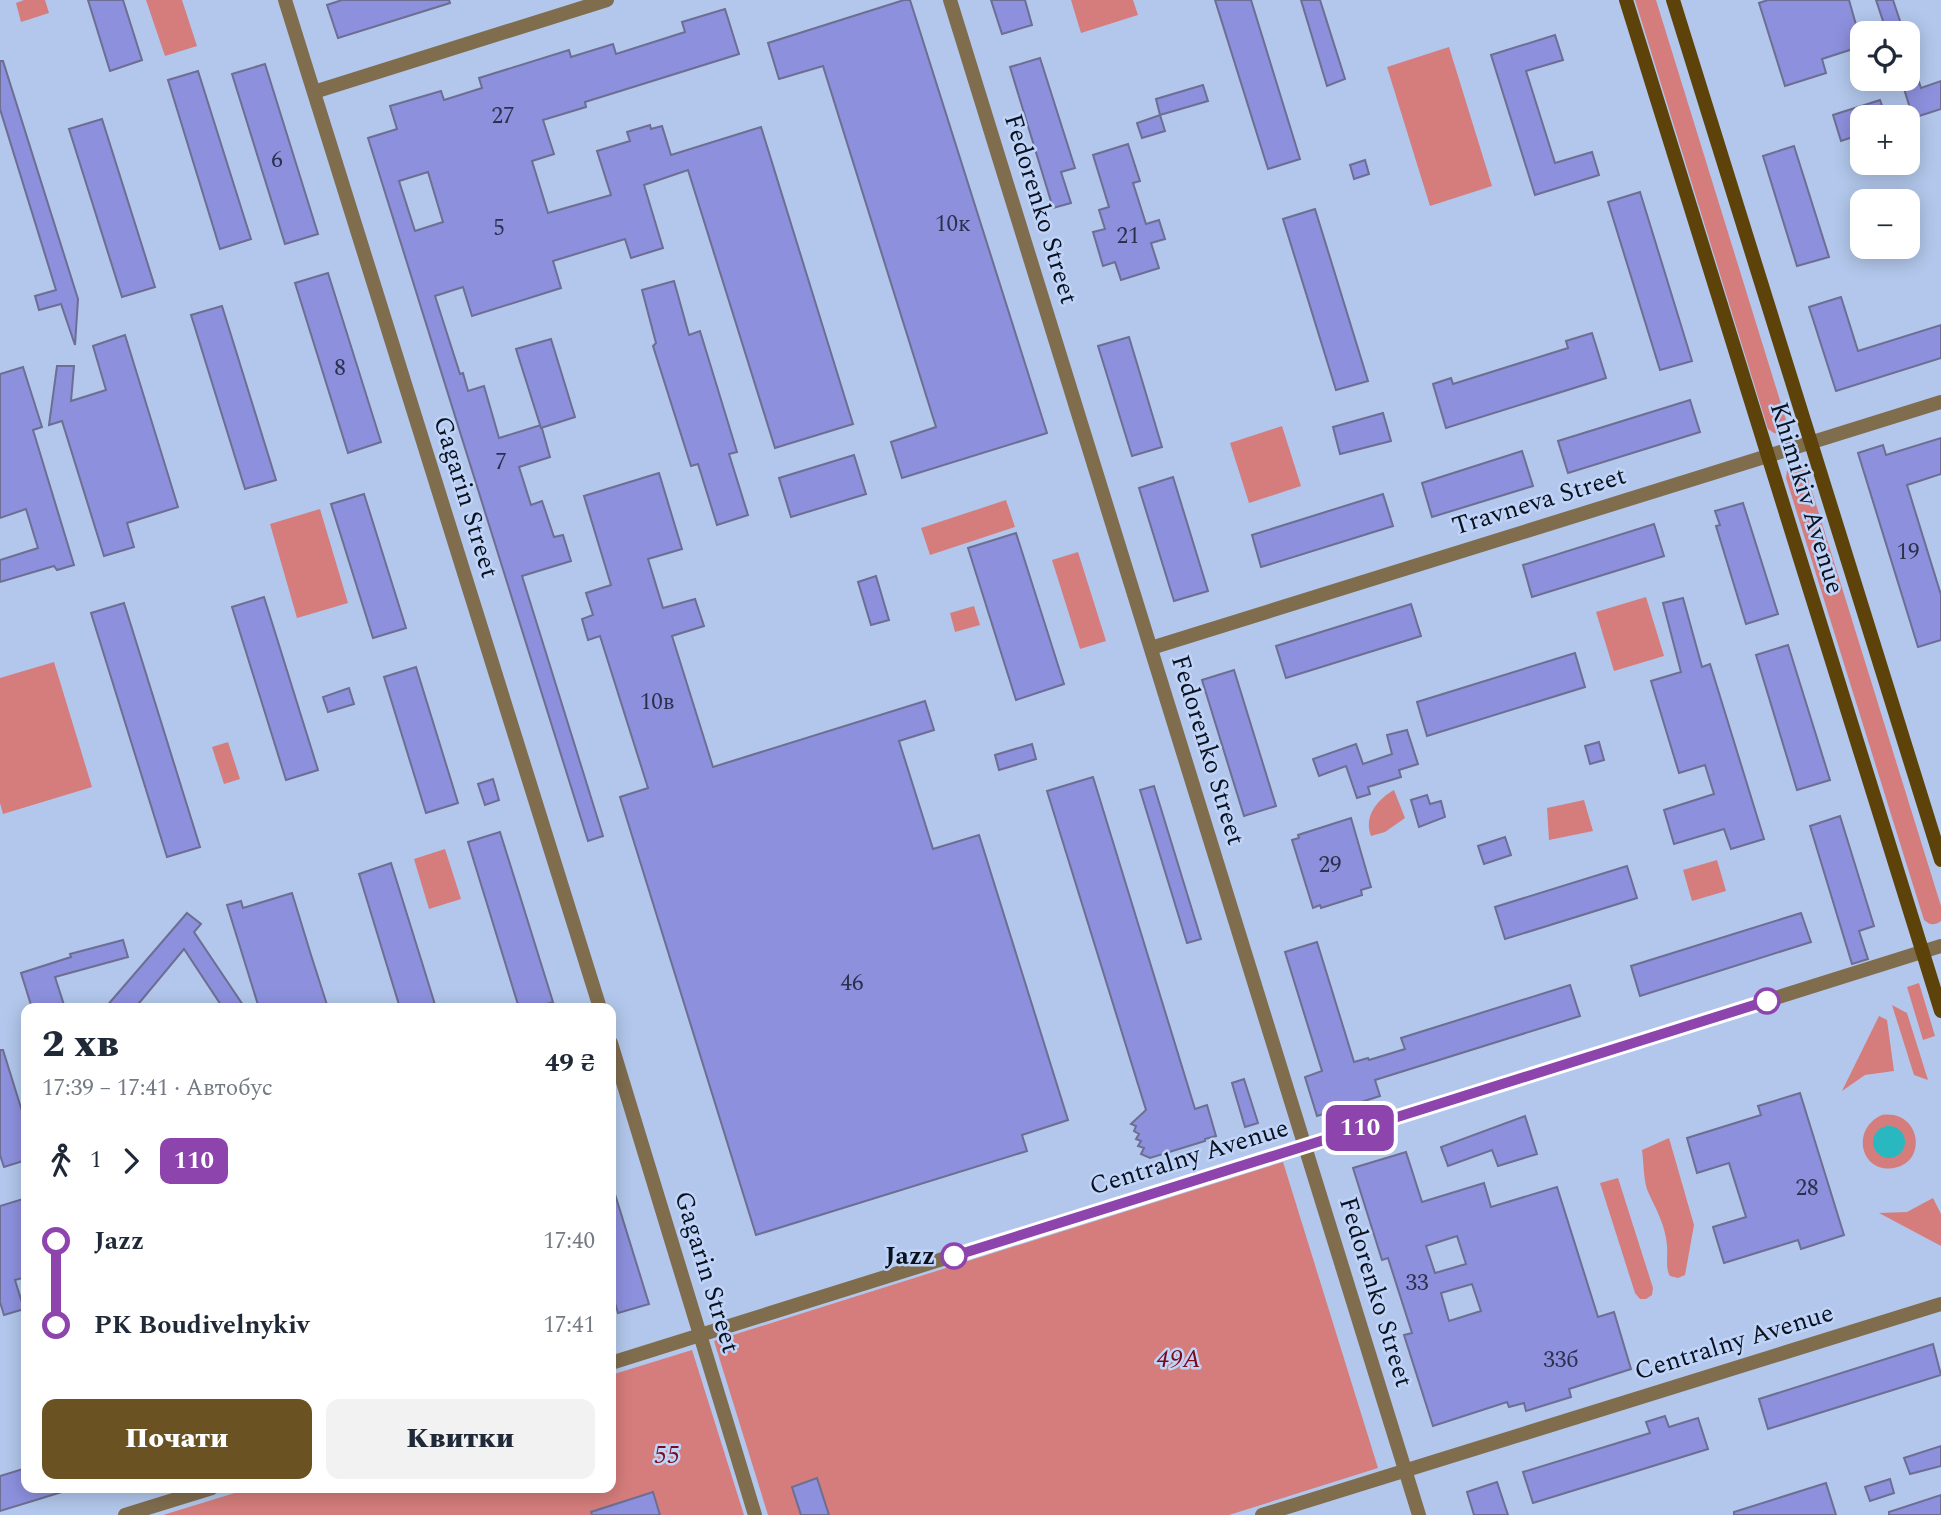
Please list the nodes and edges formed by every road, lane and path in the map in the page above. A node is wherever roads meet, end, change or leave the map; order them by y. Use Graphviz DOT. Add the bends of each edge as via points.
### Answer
graph roads {
  1 [pos="285,0"];
  2 [pos="607,0"];
  3 [pos="950,0"];
  4 [pos="1626,0"];
  5 [pos="1673,0"];
  6 [pos="314,92"];
  7 [pos="1941,402"];
  8 [pos="1810,442"];
  9 [pos="1768,456"];
  10 [pos="1151,648"];
  11 [pos="1941,860"];
  12 [pos="1941,946"];
  13 [pos="1923,952"];
  14 [pos="598,1003"];
  15 [pos="1941,1011"];
  16 [pos="616,1059"];
  17 [pos="1305,1146"];
  18 [pos="1941,1304"];
  19 [pos="700,1335"];
  20 [pos="616,1361"];
  21 [pos="1406,1471"];
  22 [pos="196,1493"];
  23 [pos="125,1515"];
  24 [pos="755,1515"];
  25 [pos="1262,1515"];
  26 [pos="1419,1515"];
  1 -- 6 [label="street, Gagarin Street"];
  2 -- 6 [label="street"];
  3 -- 10 [label="street, Fedorenko Street"];
  4 -- 9 [label="main road, Khimikiv Avenue"];
  5 -- 8 [label="main road, Khimikiv Avenue"];
  6 -- 14 [label="street, Gagarin Street"];
  7 -- 8 [label="street, Travneva Street"];
  8 -- 9 [label="street, Travneva Street"];
  8 -- 11 [label="main road, Khimikiv Avenue"];
  9 -- 10 [label="street, Travneva Street"];
  9 -- 13 [label="main road, Khimikiv Avenue"];
  10 -- 17 [label="street, Fedorenko Street"];
  12 -- 13 [label="street, Centralny Avenue"];
  13 -- 15 [label="main road, Khimikiv Avenue"];
  13 -- 17 [label="street, Centralny Avenue"];
  16 -- 19 [label="street, Gagarin Street"];
  17 -- 19 [label="street, Centralny Avenue"];
  17 -- 21 [label="street, Fedorenko Street"];
  18 -- 21 [label="street, Centralny Avenue"];
  19 -- 20 [label="street, Centralny Avenue"];
  19 -- 24 [label="street, Gagarin Street"];
  21 -- 25 [label="street, Centralny Avenue"];
  21 -- 26 [label="street, Fedorenko Street"];
  22 -- 23 [label="street"];
}
